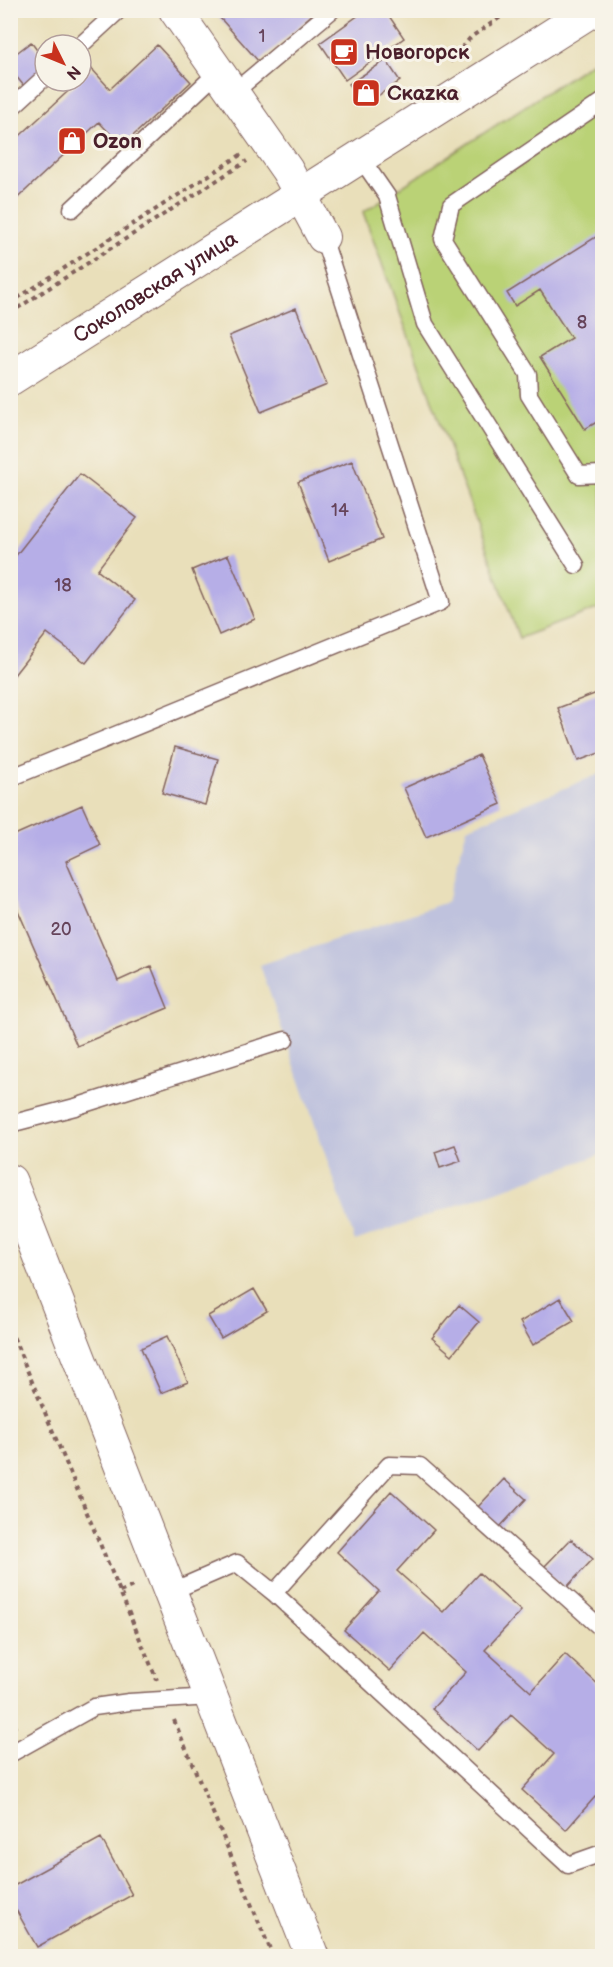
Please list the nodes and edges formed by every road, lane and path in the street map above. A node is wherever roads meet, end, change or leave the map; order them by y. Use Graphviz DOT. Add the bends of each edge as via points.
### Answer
graph roads {
  1 [pos="119,10"];
  2 [pos="175,10"];
  3 [pos="332,10"];
  4 [pos="592,10"];
  5 [pos="93,34"];
  6 [pos="226,83"];
  7 [pos="33,88"];
  8 [pos="603,102"];
  9 [pos="10,109"];
  10 [pos="268,143"];
  11 [pos="360,158"];
  12 [pos="301,195"];
  13 [pos="72,209"];
  14 [pos="323,237"];
  15 [pos="10,303"];
  16 [pos="10,313"];
  17 [pos="10,379"];
  18 [pos="603,474"];
  19 [pos="576,565"];
  20 [pos="10,778"];
  21 [pos="285,1040"];
  22 [pos="10,1124"];
  23 [pos="10,1181"];
  24 [pos="10,1329"];
  25 [pos="157,1587"];
  26 [pos="120,1592"];
  27 [pos="274,1593"];
  28 [pos="603,1629"];
  29 [pos="211,1698"];
  30 [pos="165,1700"];
  31 [pos="10,1755"];
  32 [pos="603,1853"];
  33 [pos="273,1956"];
  34 [pos="312,1956"];
  1 -- 5 [label="lane"];
  2 -- 6 [label="street"];
  3 -- 6 [label="lane"];
  4 -- 11 [label="street, Соколовская улица"];
  6 -- 10 [label="street"];
  6 -- 13 [label="lane"];
  7 -- 9 [label="lane"];
  8 -- 18 [label="lane" via="451,205 443,239 528,374 529,395 579,475"];
  10 -- 12 [label="street"];
  10 -- 15 [label="path"];
  10 -- 16 [label="path"];
  11 -- 12 [label="street, Соколовская улица"];
  11 -- 19 [label="lane" via="387,196 425,324"];
  12 -- 14 [label="street"];
  12 -- 17 [label="street, Соколовская улица"];
  14 -- 20 [label="lane" via="441,602"];
  21 -- 22 [label="lane"];
  23 -- 25 [label="street"];
  24 -- 26 [label="path"];
  25 -- 26 [label="path"];
  25 -- 27 [label="lane" via="237,1563"];
  25 -- 29 [label="street"];
  26 -- 30 [label="path"];
  27 -- 28 [label="lane" via="389,1465 420,1466"];
  27 -- 32 [label="lane" via="568,1865"];
  29 -- 30 [label="lane"];
  29 -- 34 [label="street"];
  30 -- 31 [label="lane" via="94,1707"];
  30 -- 33 [label="path"];
}
